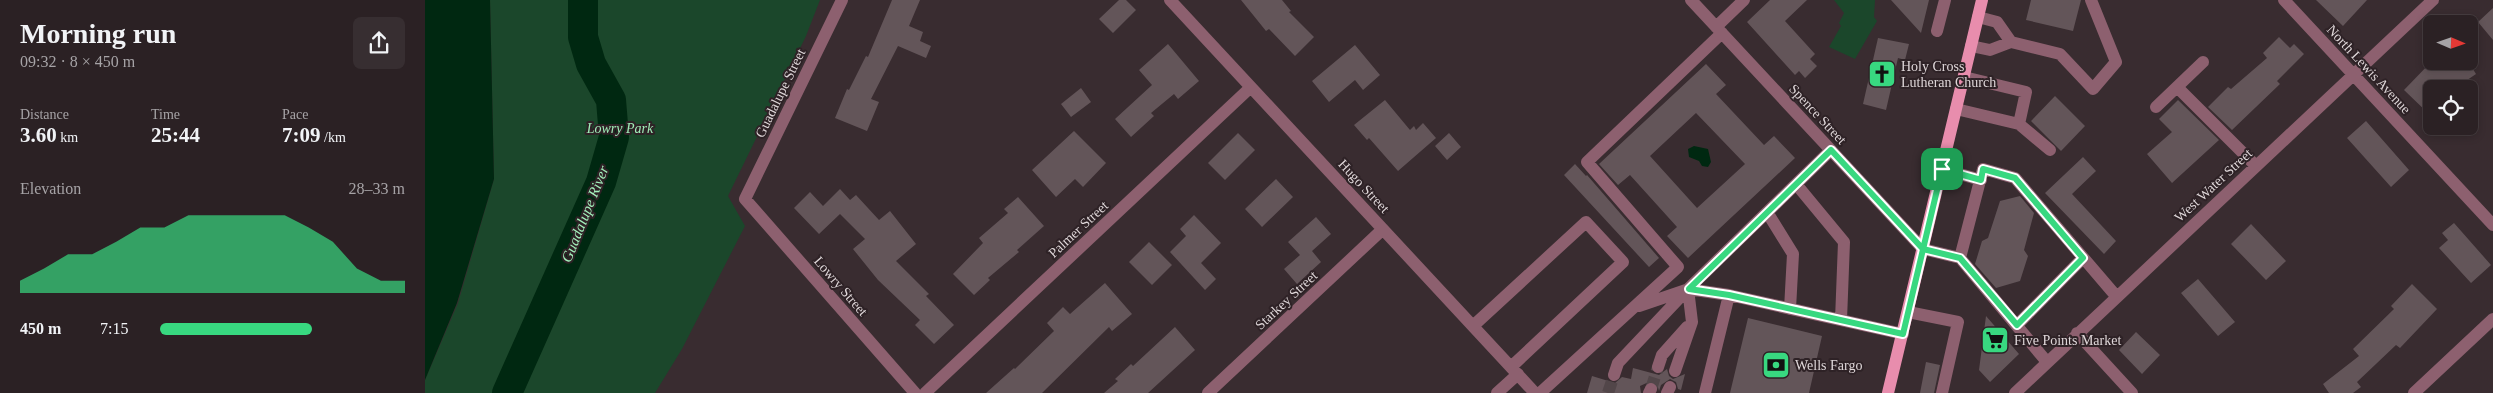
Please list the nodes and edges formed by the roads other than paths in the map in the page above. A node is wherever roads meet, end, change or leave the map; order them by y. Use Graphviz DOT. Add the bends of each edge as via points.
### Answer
graph roads {
  1 [pos="842,0"];
  2 [pos="1170,0"];
  3 [pos="1691,0"];
  4 [pos="1744,0"];
  5 [pos="1945,0"];
  6 [pos="1982,0"];
  7 [pos="2091,0"];
  8 [pos="2284,0"];
  9 [pos="2433,0"];
  10 [pos="1978,17"];
  11 [pos="1719,30"];
  12 [pos="1937,31"];
  13 [pos="2011,42"];
  14 [pos="1971,46"];
  15 [pos="2203,62"];
  16 [pos="2352,74"];
  17 [pos="1964,77"];
  18 [pos="1251,87"];
  19 [pos="2177,87"];
  20 [pos="2155,107"];
  21 [pos="1956,109"];
  22 [pos="2019,124"];
  23 [pos="1831,150"];
  24 [pos="2050,150"];
  25 [pos="2255,165"];
  26 [pos="1942,169"];
  27 [pos="1981,180"];
  28 [pos="1796,184"];
  29 [pos="745,200"];
  30 [pos="1767,212"];
  31 [pos="2493,225"];
  32 [pos="1383,229"];
  33 [pos="1923,249"];
  34 [pos="1960,258"];
  35 [pos="2083,258"];
  36 [pos="1689,289"];
  37 [pos="1729,295"];
  38 [pos="2116,296"];
  39 [pos="1634,307"];
  40 [pos="1790,309"];
  41 [pos="1908,312"];
  42 [pos="2493,319"];
  43 [pos="1841,320"];
  44 [pos="1692,322"];
  45 [pos="2017,325"];
  46 [pos="1473,326"];
  47 [pos="2077,333"];
  48 [pos="1903,334"];
  49 [pos="2047,362"];
  50 [pos="1658,367"];
  51 [pos="1514,370"];
  52 [pos="1675,372"];
  53 [pos="1614,375"];
  54 [pos="915,393"];
  55 [pos="925,393"];
  56 [pos="1208,393"];
  57 [pos="1497,393"];
  58 [pos="1535,393"];
  59 [pos="1540,393"];
  60 [pos="1705,393"];
  61 [pos="1888,393"];
  62 [pos="1942,393"];
  63 [pos="2015,393"];
  64 [pos="2132,393"];
  65 [pos="2414,393"];
  1 -- 29 [label="street, Guadalupe Street"];
  2 -- 18 [label="street, Hugo Street"];
  3 -- 11 [label="street, Spence Street"];
  4 -- 11 [label="street"];
  5 -- 12 [label="street"];
  6 -- 10 [label="main road"];
  7 -- 13 [label="street" via="2116,62 2093,89 2060,54"];
  8 -- 16 [label="street, North Lewis Avenue"];
  9 -- 16 [label="street, West Water Street"];
  10 -- 13 [label="street" via="1997,22"];
  10 -- 14 [label="main road"];
  11 -- 23 [label="street, Spence Street"];
  11 -- 39 [label="street" via="1587,162 1678,267"];
  13 -- 14 [label="street" via="1990,50"];
  14 -- 17 [label="main road"];
  15 -- 19 [label="street"];
  16 -- 25 [label="street, West Water Street"];
  16 -- 31 [label="street, North Lewis Avenue"];
  17 -- 21 [label="main road"];
  17 -- 22 [label="street" via="2026,92"];
  18 -- 32 [label="street, Hugo Street"];
  18 -- 55 [label="street, Palmer Street"];
  19 -- 20 [label="street"];
  19 -- 25 [label="street"];
  21 -- 22 [label="street"];
  21 -- 26 [label="main road"];
  22 -- 24 [label="street"];
  23 -- 28 [label="street"];
  23 -- 33 [label="street, Spence Street"];
  25 -- 38 [label="street, West Water Street"];
  26 -- 27 [label="street"];
  26 -- 33 [label="main road"];
  27 -- 34 [label="street"];
  27 -- 35 [label="street" via="1983,169 2015,178"];
  28 -- 30 [label="street"];
  28 -- 43 [label="street" via="1844,242"];
  29 -- 54 [label="street, Lowry Street"];
  30 -- 36 [label="street"];
  30 -- 40 [label="street" via="1793,254"];
  32 -- 46 [label="street, Hugo Street"];
  32 -- 56 [label="street, Starkey Street"];
  33 -- 34 [label="street"];
  33 -- 41 [label="main road"];
  34 -- 45 [label="street"];
  35 -- 38 [label="street"];
  35 -- 45 [label="street"];
  36 -- 37 [label="street"];
  36 -- 39 [label="street"];
  36 -- 44 [label="street"];
  36 -- 53 [label="street" via="1618,363"];
  37 -- 40 [label="street"];
  37 -- 60 [label="street"];
  38 -- 47 [label="street, West Water Street"];
  39 -- 59 [label="street"];
  40 -- 43 [label="street"];
  41 -- 48 [label="main road"];
  41 -- 62 [label="street" via="1958,322"];
  42 -- 65 [label="street"];
  43 -- 48 [label="street"];
  44 -- 50 [label="street" via="1663,355"];
  44 -- 52 [label="street"];
  45 -- 49 [label="street"];
  46 -- 51 [label="street, Hugo Street"];
  46 -- 51 [label="street" via="1586,222 1623,262"];
  47 -- 49 [label="street, West Water Street"];
  47 -- 64 [label="street"];
  48 -- 61 [label="main road"];
  49 -- 63 [label="street, West Water Street"];
  51 -- 57 [label="street"];
  51 -- 58 [label="street, Hugo Street"];
}
